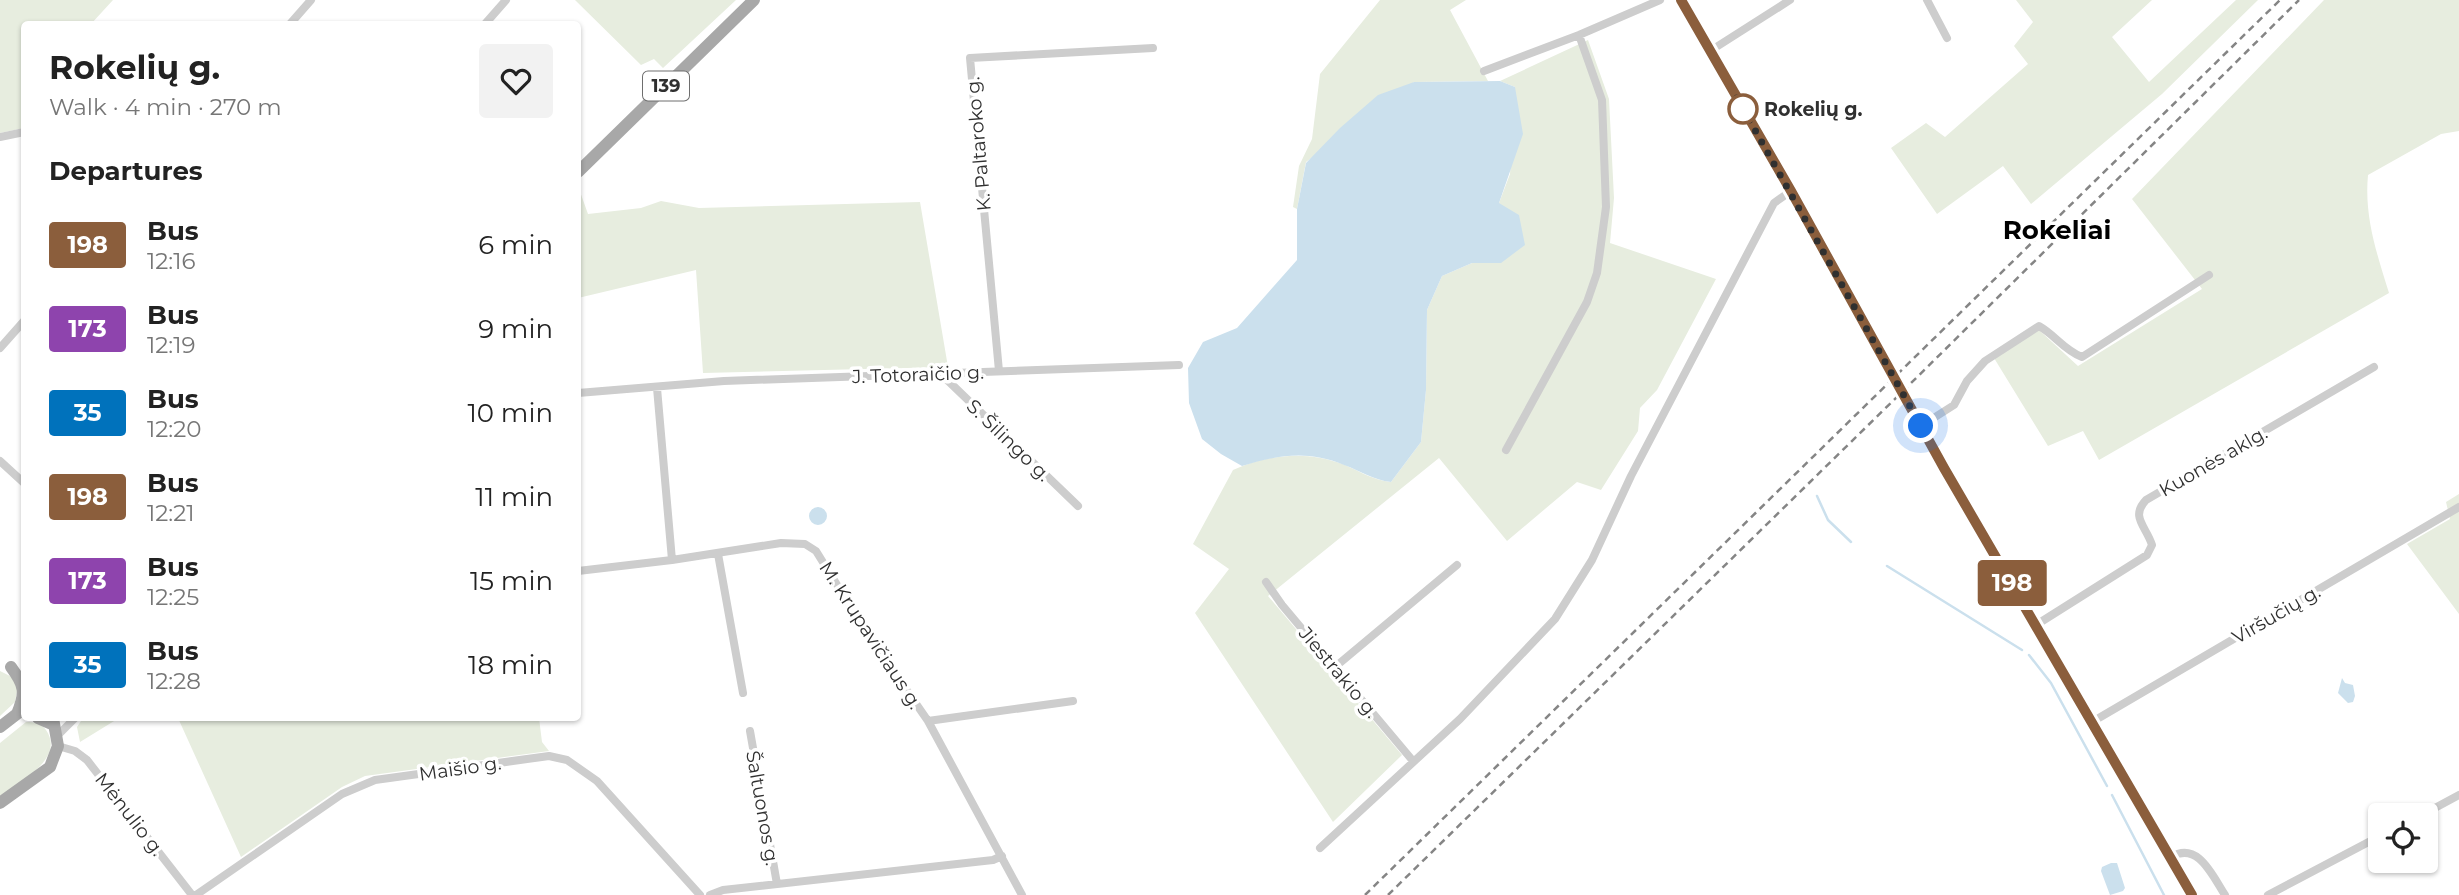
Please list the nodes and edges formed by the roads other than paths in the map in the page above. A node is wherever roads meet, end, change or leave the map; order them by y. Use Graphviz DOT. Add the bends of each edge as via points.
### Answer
graph roads {
  1 [pos="312,0"];
  2 [pos="506,0"];
  3 [pos="754,0"];
  4 [pos="1660,0"];
  5 [pos="1681,0"];
  6 [pos="1790,0"];
  7 [pos="1927,0"];
  8 [pos="293,21"];
  9 [pos="488,21"];
  10 [pos="1579,35"];
  11 [pos="1947,38"];
  12 [pos="1153,48"];
  13 [pos="1710,51"];
  14 [pos="1484,71"];
  15 [pos="21,133"];
  16 [pos="0,137"];
  17 [pos="581,169"];
  18 [pos="1791,191"];
  19 [pos="2209,275"];
  20 [pos="21,324"];
  21 [pos="0,348"];
  22 [pos="1179,365"];
  23 [pos="2374,367"];
  24 [pos="999,371"];
  25 [pos="941,374"];
  26 [pos="657,388"];
  27 [pos="581,393"];
  28 [pos="1921,426"];
  29 [pos="1506,450"];
  30 [pos="0,461"];
  31 [pos="21,480"];
  32 [pos="1077,506"];
  33 [pos="2459,507"];
  34 [pos="718,554"];
  35 [pos="672,560"];
  36 [pos="1457,565"];
  37 [pos="581,571"];
  38 [pos="1266,582"];
  39 [pos="2036,625"];
  40 [pos="5,665"];
  41 [pos="1335,667"];
  42 [pos="21,680"];
  43 [pos="743,692"];
  44 [pos="1073,701"];
  45 [pos="21,714"];
  46 [pos="71,721"];
  47 [pos="928,721"];
  48 [pos="2092,722"];
  49 [pos="3,725"];
  50 [pos="56,731"];
  51 [pos="750,732"];
  52 [pos="1413,761"];
  53 [pos="2459,795"];
  54 [pos="0,803"];
  55 [pos="2438,806"];
  56 [pos="2368,842"];
  57 [pos="1320,848"];
  58 [pos="1002,856"];
  59 [pos="2171,857"];
  60 [pos="777,884"];
  61 [pos="194,895"];
  62 [pos="700,895"];
  63 [pos="710,895"];
  64 [pos="1022,895"];
  65 [pos="2192,895"];
  66 [pos="2225,895"];
  67 [pos="2268,895"];
  1 -- 8 [label="street"];
  2 -- 9 [label="street"];
  3 -- 17 [label="main road, 139"];
  4 -- 10 [label="street"];
  5 -- 13 [label="main road"];
  6 -- 13 [label="street"];
  7 -- 11 [label="street"];
  10 -- 14 [label="street"];
  10 -- 29 [label="street" via="1602,100 1606,207 1597,273 1587,302"];
  12 -- 24 [label="street, K. Paltaroko g." via="970,58"];
  13 -- 18 [label="main road"];
  15 -- 16 [label="street"];
  18 -- 28 [label="main road"];
  18 -- 52 [label="street" via="1774,203 1592,560 1555,619 1460,719"];
  19 -- 28 [label="street" via="2082,357 2068,352 2039,326 1985,360 1954,405"];
  20 -- 21 [label="street"];
  22 -- 24 [label="street, J. Totoraičio g."];
  23 -- 39 [label="street, Kuonės aklg." via="2147,500 2138,516 2152,544 2147,555"];
  24 -- 25 [label="street, J. Totoraičio g."];
  25 -- 26 [label="street, J. Totoraičio g." via="724,381"];
  25 -- 32 [label="street, S. Šilingo g."];
  26 -- 27 [label="street, J. Totoraičio g."];
  26 -- 35 [label="street"];
  28 -- 39 [label="main road"];
  30 -- 31 [label="street"];
  33 -- 48 [label="street, Viršučių g."];
  34 -- 35 [label="street, M. Krupavičiaus g."];
  34 -- 43 [label="street"];
  34 -- 47 [label="street, M. Krupavičiaus g." via="782,543 805,544 816,551"];
  35 -- 37 [label="street, M. Krupavičiaus g."];
  36 -- 41 [label="street"];
  38 -- 41 [label="street, Jiestrakio g."];
  39 -- 48 [label="main road"];
  40 -- 42 [label="main road"];
  41 -- 52 [label="street, Jiestrakio g."];
  44 -- 47 [label="street"];
  45 -- 49 [label="main road"];
  46 -- 50 [label="street"];
  47 -- 58 [label="street, M. Krupavičiaus g."];
  48 -- 59 [label="main road"];
  50 -- 54 [label="main road" via="50,767"];
  50 -- 61 [label="street, Mėnulio g." via="87,760"];
  51 -- 60 [label="street, Šaltuonos g."];
  52 -- 57 [label="street"];
  53 -- 55 [label="street"];
  56 -- 67 [label="street"];
  58 -- 60 [label="street"];
  58 -- 64 [label="street, M. Krupavičiaus g."];
  59 -- 65 [label="main road"];
  59 -- 66 [label="street" via="2180,852 2193,854"];
  60 -- 63 [label="street"];
  61 -- 62 [label="street, Maišio g." via="358,785 549,757 568,760 597,781"];
}
